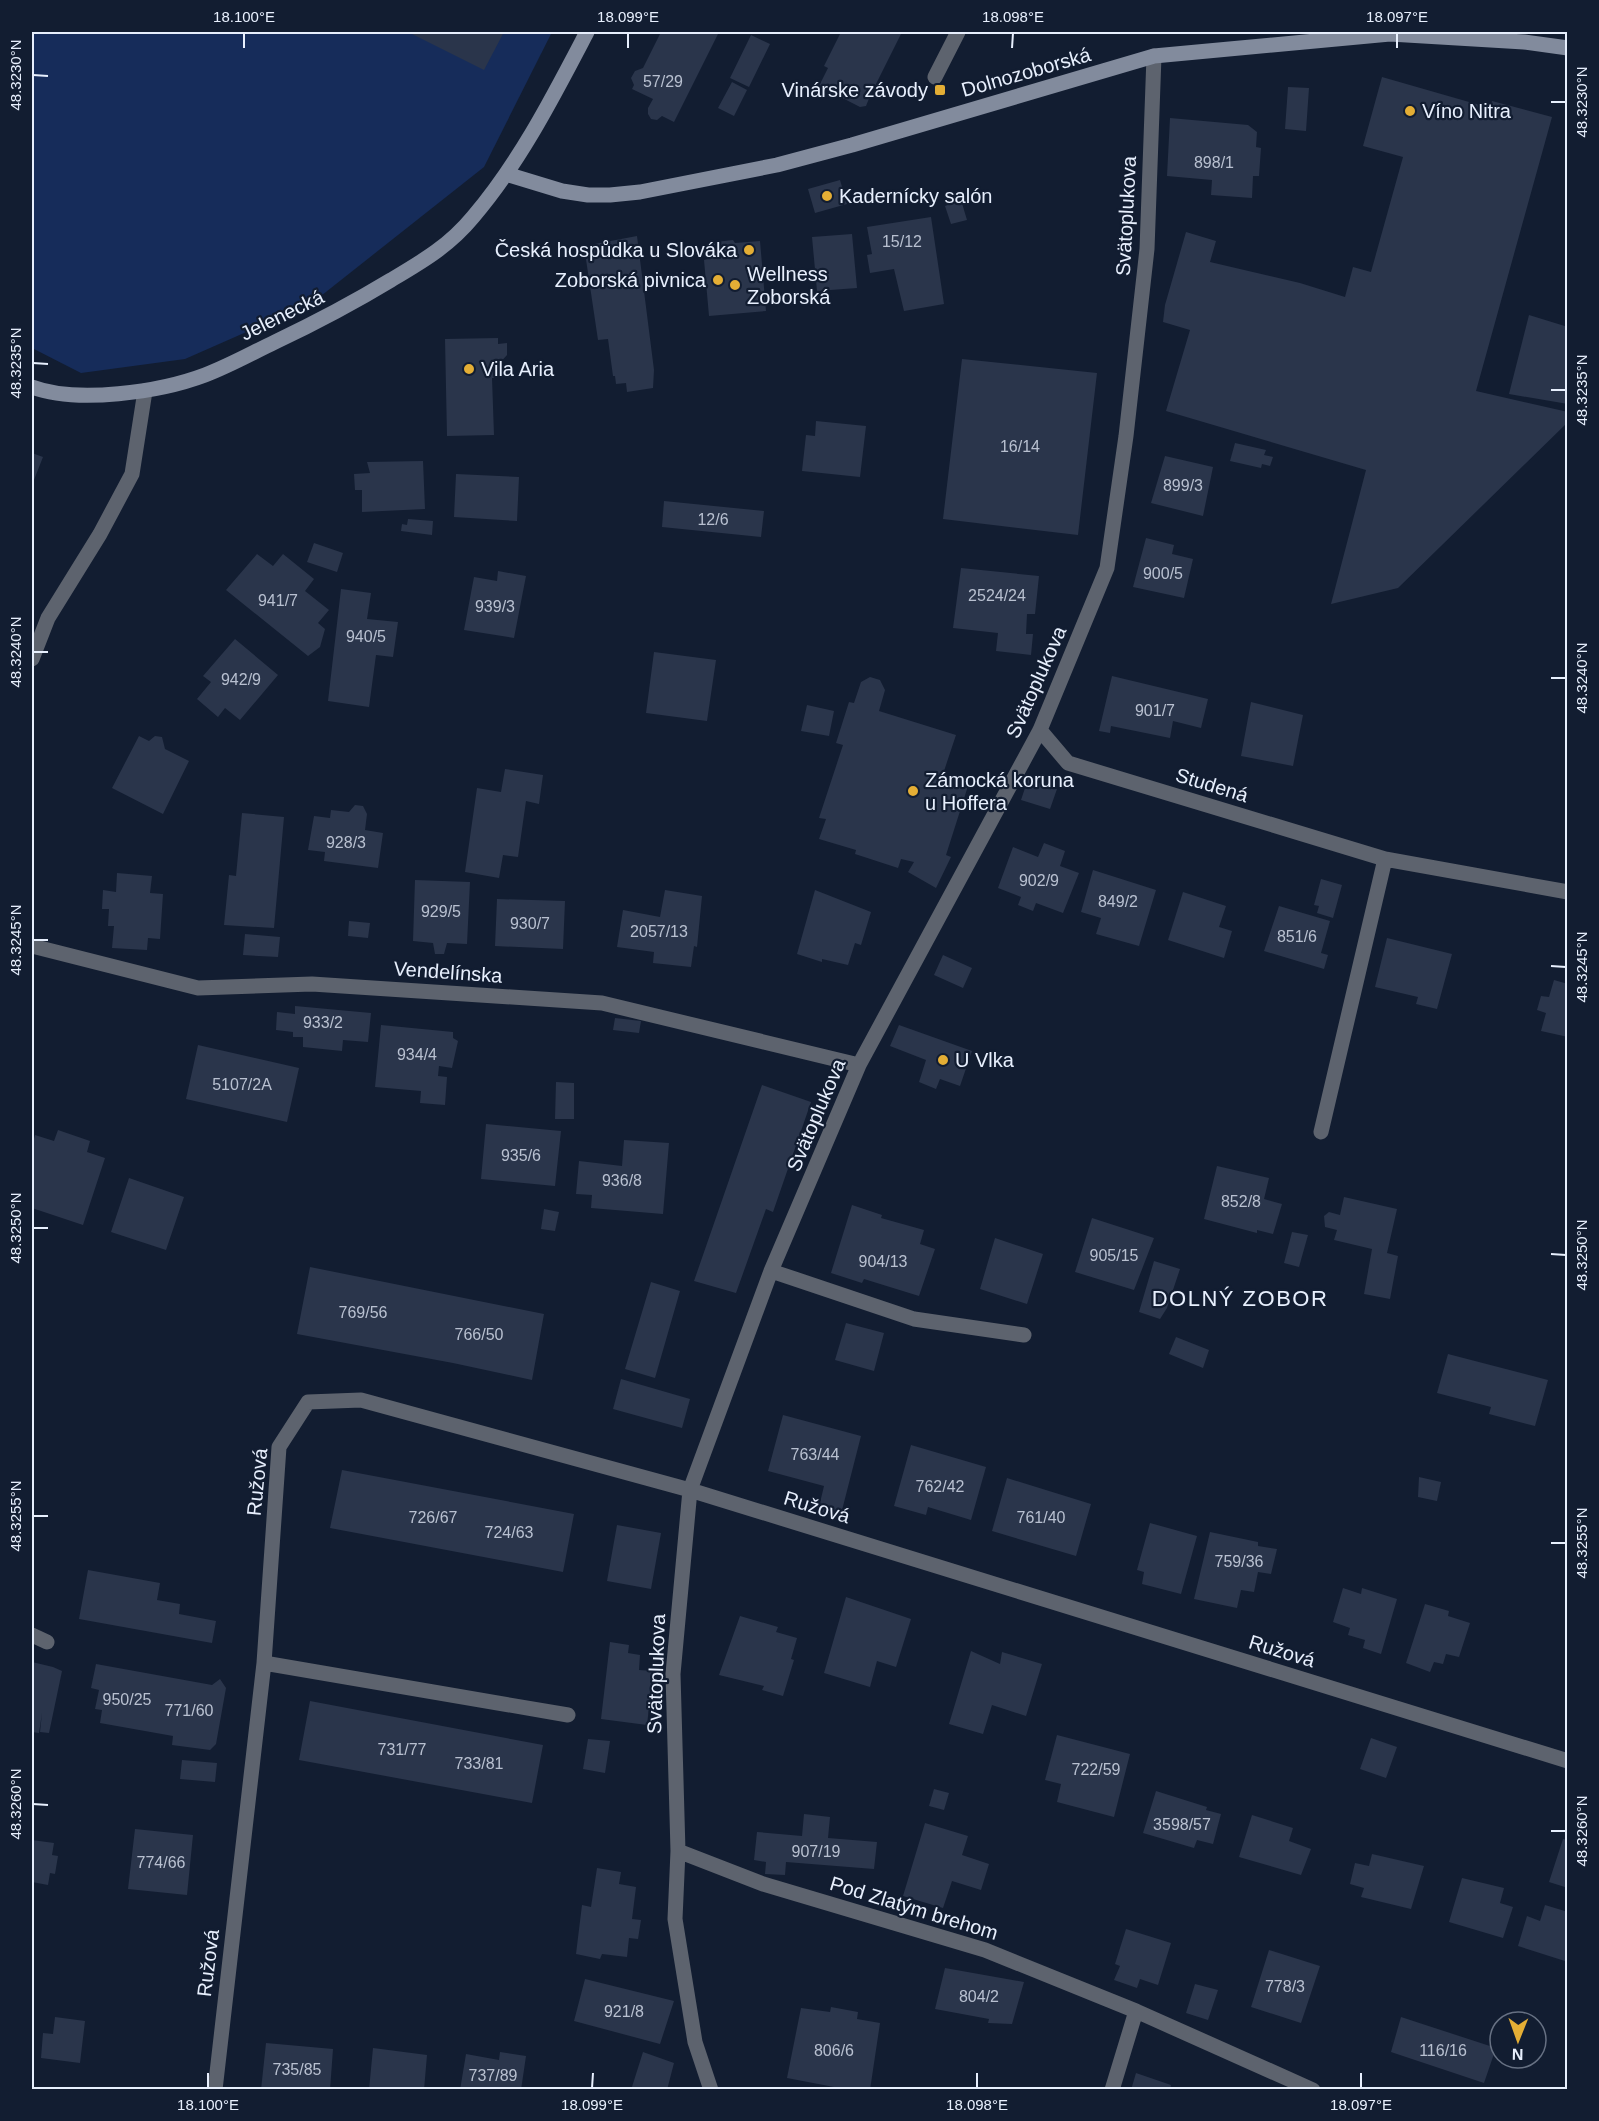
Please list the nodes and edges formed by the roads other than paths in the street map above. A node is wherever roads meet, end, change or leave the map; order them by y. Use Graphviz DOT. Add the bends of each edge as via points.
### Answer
graph roads {
  1 [pos="587,32"];
  2 [pos="958,32"];
  3 [pos="1568,48"];
  4 [pos="1154,56"];
  5 [pos="935,77"];
  6 [pos="506,174"];
  7 [pos="32,387"];
  8 [pos="145,391"];
  9 [pos="32,659"];
  10 [pos="1040,730"];
  11 [pos="1385,859"];
  12 [pos="1568,892"];
  13 [pos="32,946"];
  14 [pos="859,1065"];
  15 [pos="1321,1132"];
  16 [pos="771,1271"];
  17 [pos="1024,1335"];
  18 [pos="690,1490"];
  19 [pos="32,1635"];
  20 [pos="47,1642"];
  21 [pos="264,1663"];
  22 [pos="568,1714"];
  23 [pos="1568,1761"];
  24 [pos="678,1851"];
  25 [pos="1136,2011"];
  26 [pos="214,2090"];
  27 [pos="711,2090"];
  28 [pos="1112,2090"];
  29 [pos="1313,2090"];
  1 -- 6 [label="street, Jelenecká"];
  2 -- 5 [label="street"];
  3 -- 4 [label="street, Dolnozoborská" via="1390,34"];
  4 -- 6 [label="street, Dolnozoborská" via="852,146 640,192 588,195"];
  4 -- 10 [label="street, Svätoplukova" via="1147,249 1107,568"];
  6 -- 8 [label="street, Jelenecká" via="473,218 438,252 335,313 205,375"];
  7 -- 8 [label="street, Jelenecká" via="78,395"];
  8 -- 9 [label="street" via="132,474 48,618"];
  10 -- 11 [label="street, Studená" via="1068,763"];
  10 -- 14 [label="street, Svätoplukova"];
  11 -- 12 [label="street, Studená"];
  11 -- 15 [label="street"];
  13 -- 14 [label="street, Vendelínska" via="198,988 312,984 602,1003"];
  14 -- 16 [label="street, Svätoplukova"];
  16 -- 17 [label="street" via="914,1319"];
  16 -- 18 [label="street, Svätoplukova"];
  18 -- 21 [label="street, Ružová" via="361,1400 308,1402 279,1447"];
  18 -- 23 [label="street, Ružová"];
  18 -- 24 [label="street, Svätoplukova" via="673,1674"];
  19 -- 20 [label="street"];
  21 -- 22 [label="street"];
  21 -- 26 [label="street, Ružová"];
  24 -- 25 [label="street, Pod Zlatým brehom" via="763,1884 985,1950"];
  24 -- 27 [label="street, Svätoplukova" via="675,1919 695,2042"];
  25 -- 28 [label="street"];
  25 -- 29 [label="street, Pod Zlatým brehom"];
}
